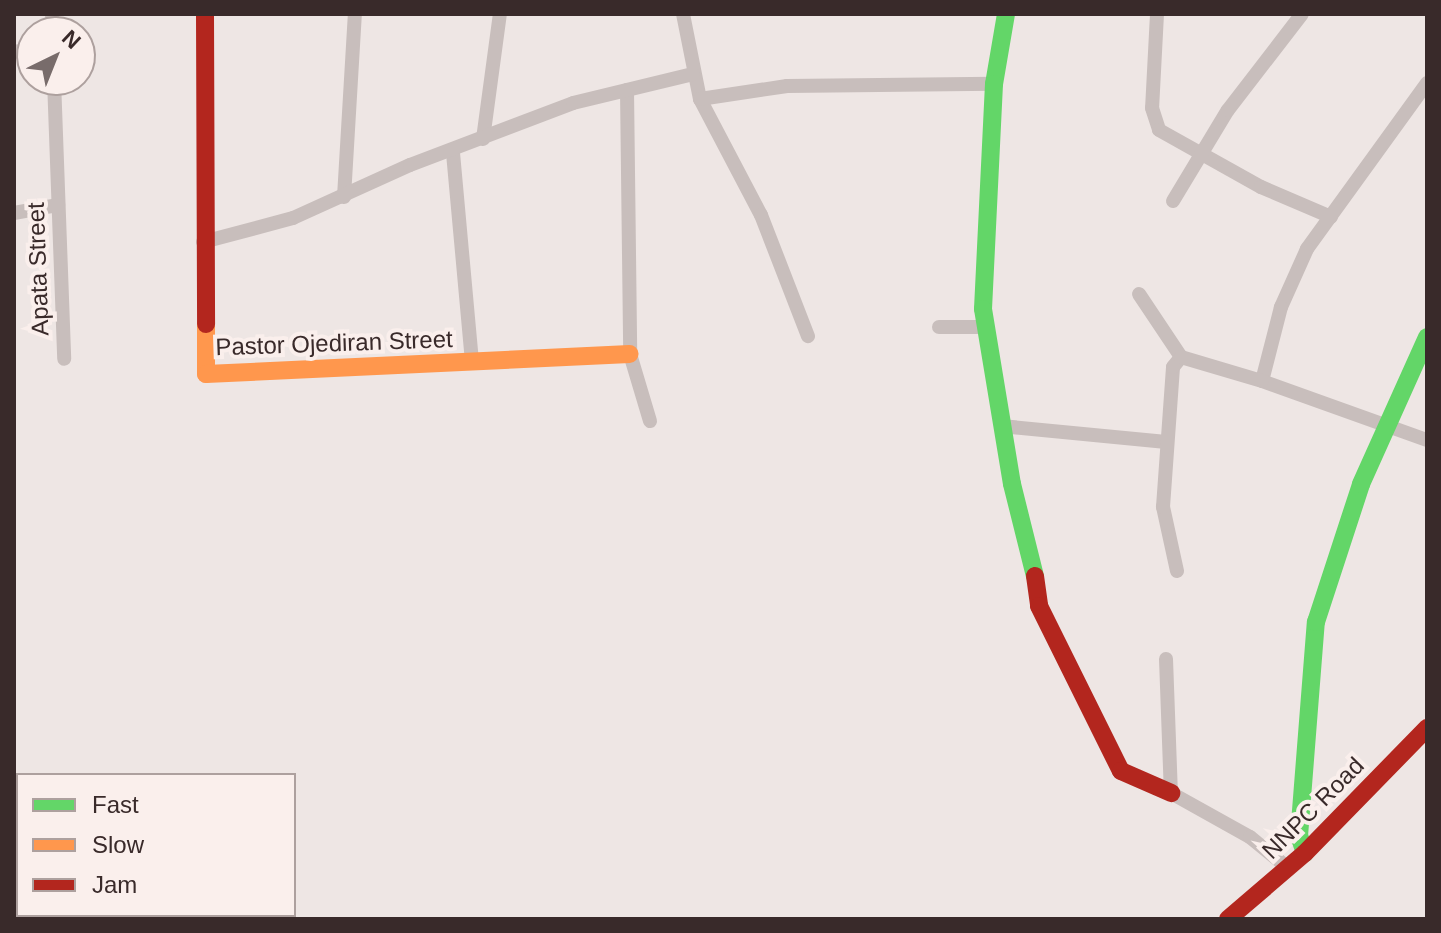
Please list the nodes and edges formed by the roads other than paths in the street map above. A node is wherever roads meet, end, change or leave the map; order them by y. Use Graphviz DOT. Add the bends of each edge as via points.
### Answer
graph roads {
  1 [pos="205,14"];
  2 [pos="355,14"];
  3 [pos="500,14"];
  4 [pos="683,14"];
  5 [pos="1006,14"];
  6 [pos="1157,14"];
  7 [pos="1302,14"];
  8 [pos="693,74"];
  9 [pos="1427,83"];
  10 [pos="994,84"];
  11 [pos="627,90"];
  12 [pos="55,96"];
  13 [pos="700,99"];
  14 [pos="483,139"];
  15 [pos="453,153"];
  16 [pos="1204,154"];
  17 [pos="344,197"];
  18 [pos="1173,201"];
  19 [pos="58,205"];
  20 [pos="14,213"];
  21 [pos="1331,217"];
  22 [pos="203,242"];
  23 [pos="1139,294"];
  24 [pos="939,327"];
  25 [pos="984,327"];
  26 [pos="808,336"];
  27 [pos="1427,337"];
  28 [pos="630,354"];
  29 [pos="1181,357"];
  30 [pos="64,359"];
  31 [pos="472,362"];
  32 [pos="1262,381"];
  33 [pos="650,421"];
  34 [pos="1001,426"];
  35 [pos="1388,428"];
  36 [pos="1427,440"];
  37 [pos="1166,442"];
  38 [pos="1177,571"];
  39 [pos="1166,659"];
  40 [pos="1427,728"];
  41 [pos="1171,793"];
  42 [pos="1305,853"];
  43 [pos="1288,868"];
  44 [pos="1228,919"];
  1 -- 22 [label="street, Pastor Ojediran Street"];
  2 -- 17 [label="street"];
  3 -- 14 [label="street"];
  4 -- 8 [label="street"];
  5 -- 10 [label="street"];
  6 -- 16 [label="street" via="1153,120 1168,138"];
  7 -- 16 [label="street" via="1228,110"];
  8 -- 11 [label="street"];
  8 -- 13 [label="street"];
  9 -- 21 [label="street"];
  10 -- 13 [label="street" via="787,86"];
  10 -- 25 [label="street"];
  11 -- 14 [label="street" via="573,103"];
  11 -- 28 [label="street"];
  12 -- 19 [label="street, Apata Street"];
  13 -- 26 [label="street" via="761,215"];
  14 -- 15 [label="street"];
  15 -- 17 [label="street" via="410,165"];
  15 -- 31 [label="street"];
  16 -- 18 [label="street"];
  16 -- 21 [label="street" via="1261,187"];
  17 -- 22 [label="street" via="279,223"];
  19 -- 20 [label="street"];
  19 -- 30 [label="street, Apata Street"];
  21 -- 32 [label="street" via="1293,276"];
  22 -- 31 [label="street, Pastor Ojediran Street" via="206,374"];
  23 -- 29 [label="street"];
  24 -- 25 [label="street"];
  25 -- 34 [label="street"];
  27 -- 35 [label="street"];
  28 -- 31 [label="street, Pastor Ojediran Street"];
  28 -- 33 [label="street"];
  29 -- 32 [label="street"];
  29 -- 37 [label="street" via="1173,367"];
  32 -- 35 [label="street"];
  34 -- 37 [label="street"];
  34 -- 41 [label="street" via="1039,606 1064,662 1121,771"];
  35 -- 36 [label="street"];
  35 -- 42 [label="street" via="1347,521 1316,622 1299,836"];
  37 -- 38 [label="street" via="1163,507"];
  39 -- 41 [label="street"];
  40 -- 42 [label="street, NNPC Road"];
  41 -- 43 [label="street" via="1250,837"];
  42 -- 43 [label="street, NNPC Road"];
  43 -- 44 [label="street, NNPC Road"];
}
